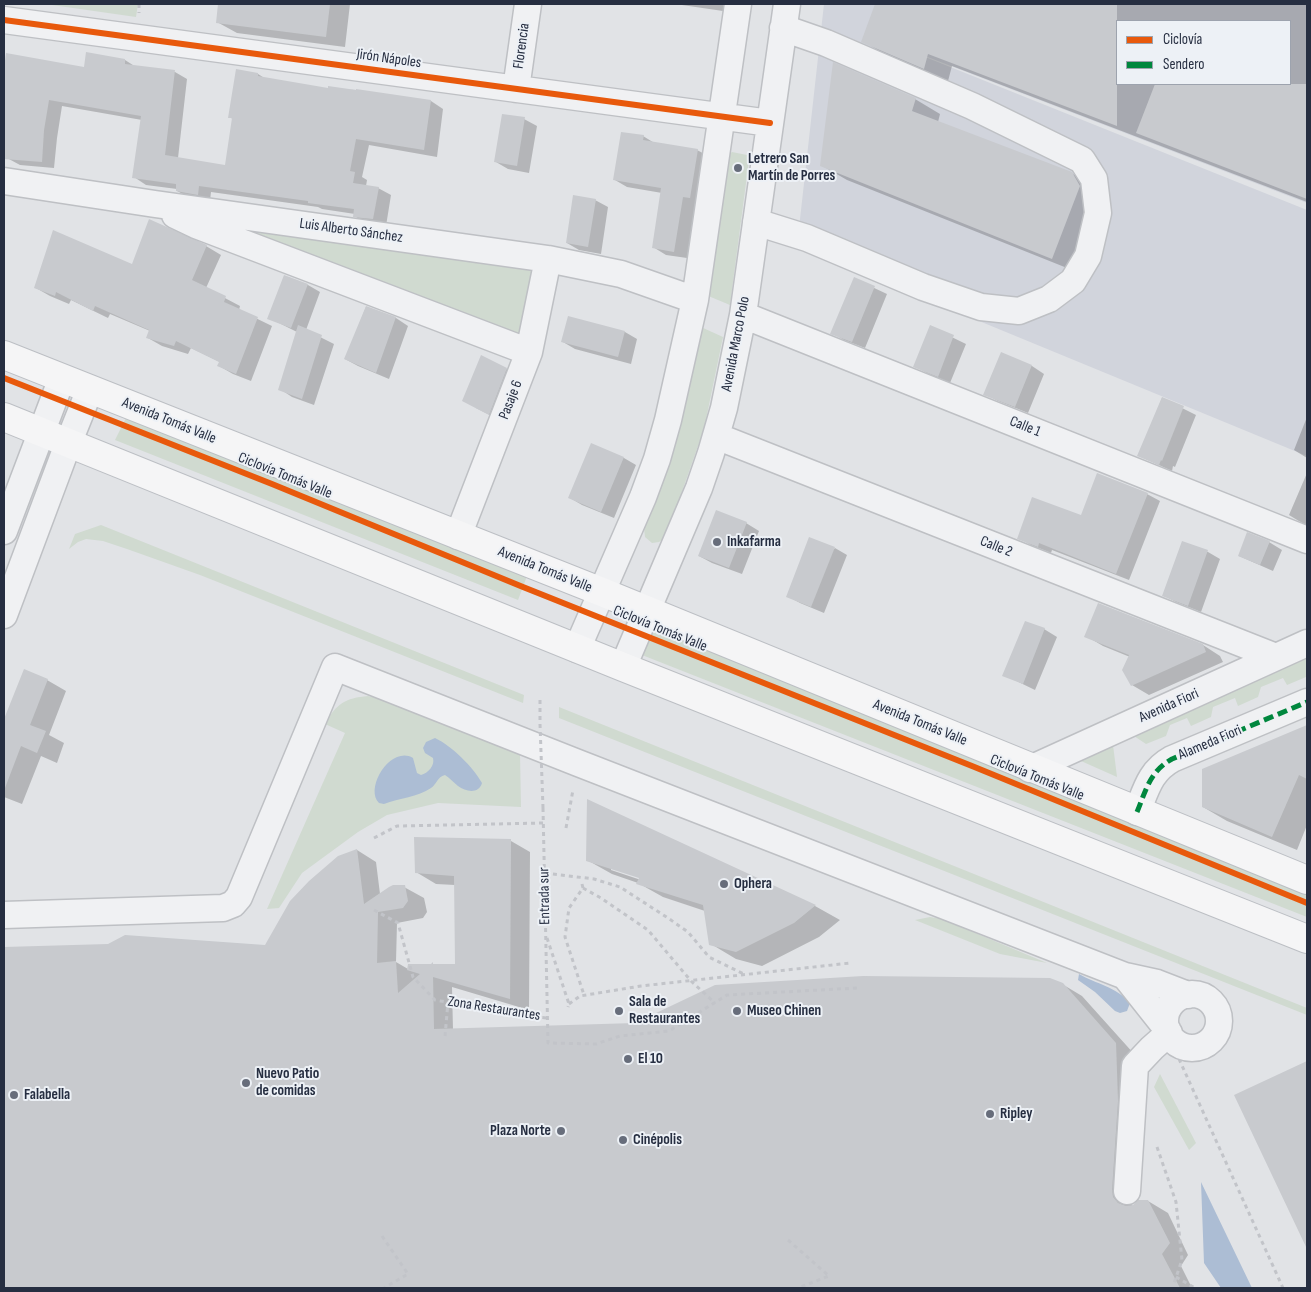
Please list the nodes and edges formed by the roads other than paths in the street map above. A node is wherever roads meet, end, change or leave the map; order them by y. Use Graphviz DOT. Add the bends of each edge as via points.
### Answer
graph roads {
  1 [pos="528,4"];
  2 [pos="738,4"];
  3 [pos="785,16"];
  4 [pos="4,20"];
  5 [pos="516,88"];
  6 [pos="723,116"];
  7 [pos="770,123"];
  8 [pos="4,181"];
  9 [pos="155,204"];
  10 [pos="756,222"];
  11 [pos="548,259"];
  12 [pos="694,300"];
  13 [pos="743,315"];
  14 [pos="529,352"];
  15 [pos="4,355"];
  16 [pos="62,378"];
  17 [pos="90,389"];
  18 [pos="4,417"];
  19 [pos="41,432"];
  20 [pos="716,436"];
  21 [pos="68,444"];
  22 [pos="4,532"];
  23 [pos="458,536"];
  24 [pos="1307,540"];
  25 [pos="602,592"];
  26 [pos="647,611"];
  27 [pos="4,615"];
  28 [pos="1307,644"];
  29 [pos="577,649"];
  30 [pos="1276,658"];
  31 [pos="623,667"];
  32 [pos="1307,702"];
  33 [pos="1030,768"];
  34 [pos="1137,812"];
  35 [pos="1307,880"];
  36 [pos="4,915"];
  37 [pos="1307,939"];
  38 [pos="1125,976"];
  39 [pos="1188,995"];
  40 [pos="1169,1033"];
  41 [pos="1126,1191"];
  1 -- 5 [label="street, Florencia"];
  2 -- 6 [label="street"];
  3 -- 7 [label="street, Avenida Marco Polo"];
  3 -- 10 [label="street" via="826,44 972,106 1082,160 1094,179 1098,213 1088,256 1073,281 1049,299 1019,311 982,307 923,287 807,238"];
  4 -- 5 [label="street, Jirón Nápoles"];
  5 -- 6 [label="street, Jirón Nápoles"];
  6 -- 7 [label="street, Jirón Nápoles"];
  6 -- 12 [label="street"];
  7 -- 10 [label="street, Avenida Marco Polo"];
  8 -- 9 [label="street, Luis Alberto Sánchez"];
  9 -- 11 [label="street, Luis Alberto Sánchez"];
  9 -- 14 [label="street" via="196,225"];
  10 -- 13 [label="street, Avenida Marco Polo"];
  11 -- 12 [label="street, Luis Alberto Sánchez" via="621,274"];
  11 -- 14 [label="street, Pasaje 6"];
  12 -- 25 [label="street" via="657,460"];
  13 -- 20 [label="street, Avenida Marco Polo"];
  13 -- 24 [label="street, Calle 1"];
  14 -- 23 [label="street, Pasaje 6"];
  15 -- 16 [label="main road, Avenida Tomás Valle"];
  16 -- 17 [label="main road, Avenida Tomás Valle"];
  16 -- 19 [label="street"];
  17 -- 21 [label="street"];
  17 -- 23 [label="main road, Avenida Tomás Valle"];
  18 -- 19 [label="main road"];
  19 -- 21 [label="main road"];
  19 -- 22 [label="street"];
  20 -- 26 [label="street, Avenida Marco Polo" via="699,488"];
  20 -- 30 [label="street, Calle 2"];
  21 -- 27 [label="street"];
  21 -- 29 [label="main road"];
  23 -- 25 [label="main road, Avenida Tomás Valle"];
  25 -- 26 [label="main road, Avenida Tomás Valle"];
  25 -- 29 [label="street"];
  26 -- 31 [label="street, Avenida Marco Polo"];
  26 -- 33 [label="main road, Avenida Tomás Valle"];
  28 -- 30 [label="street, Avenida Fiori"];
  29 -- 31 [label="main road"];
  30 -- 33 [label="street, Avenida Fiori"];
  31 -- 37 [label="main road"];
  32 -- 34 [label="street, Alameda Fiori" via="1161,766 1152,777"];
  33 -- 34 [label="main road, Avenida Tomás Valle"];
  34 -- 35 [label="main road, Avenida Tomás Valle"];
  36 -- 38 [label="street" via="223,908 233,904 239,897 336,667"];
  38 -- 39 [label="street" via="1157,983"];
  38 -- 40 [label="street"];
  39 -- 40 [label="street" via="1179,998 1168,1011"];
  39 -- 40 [label="street" via="1197,995 1213,1003 1219,1027 1210,1041 1196,1048 1178,1044"];
  40 -- 41 [label="street" via="1135,1066"];
}
